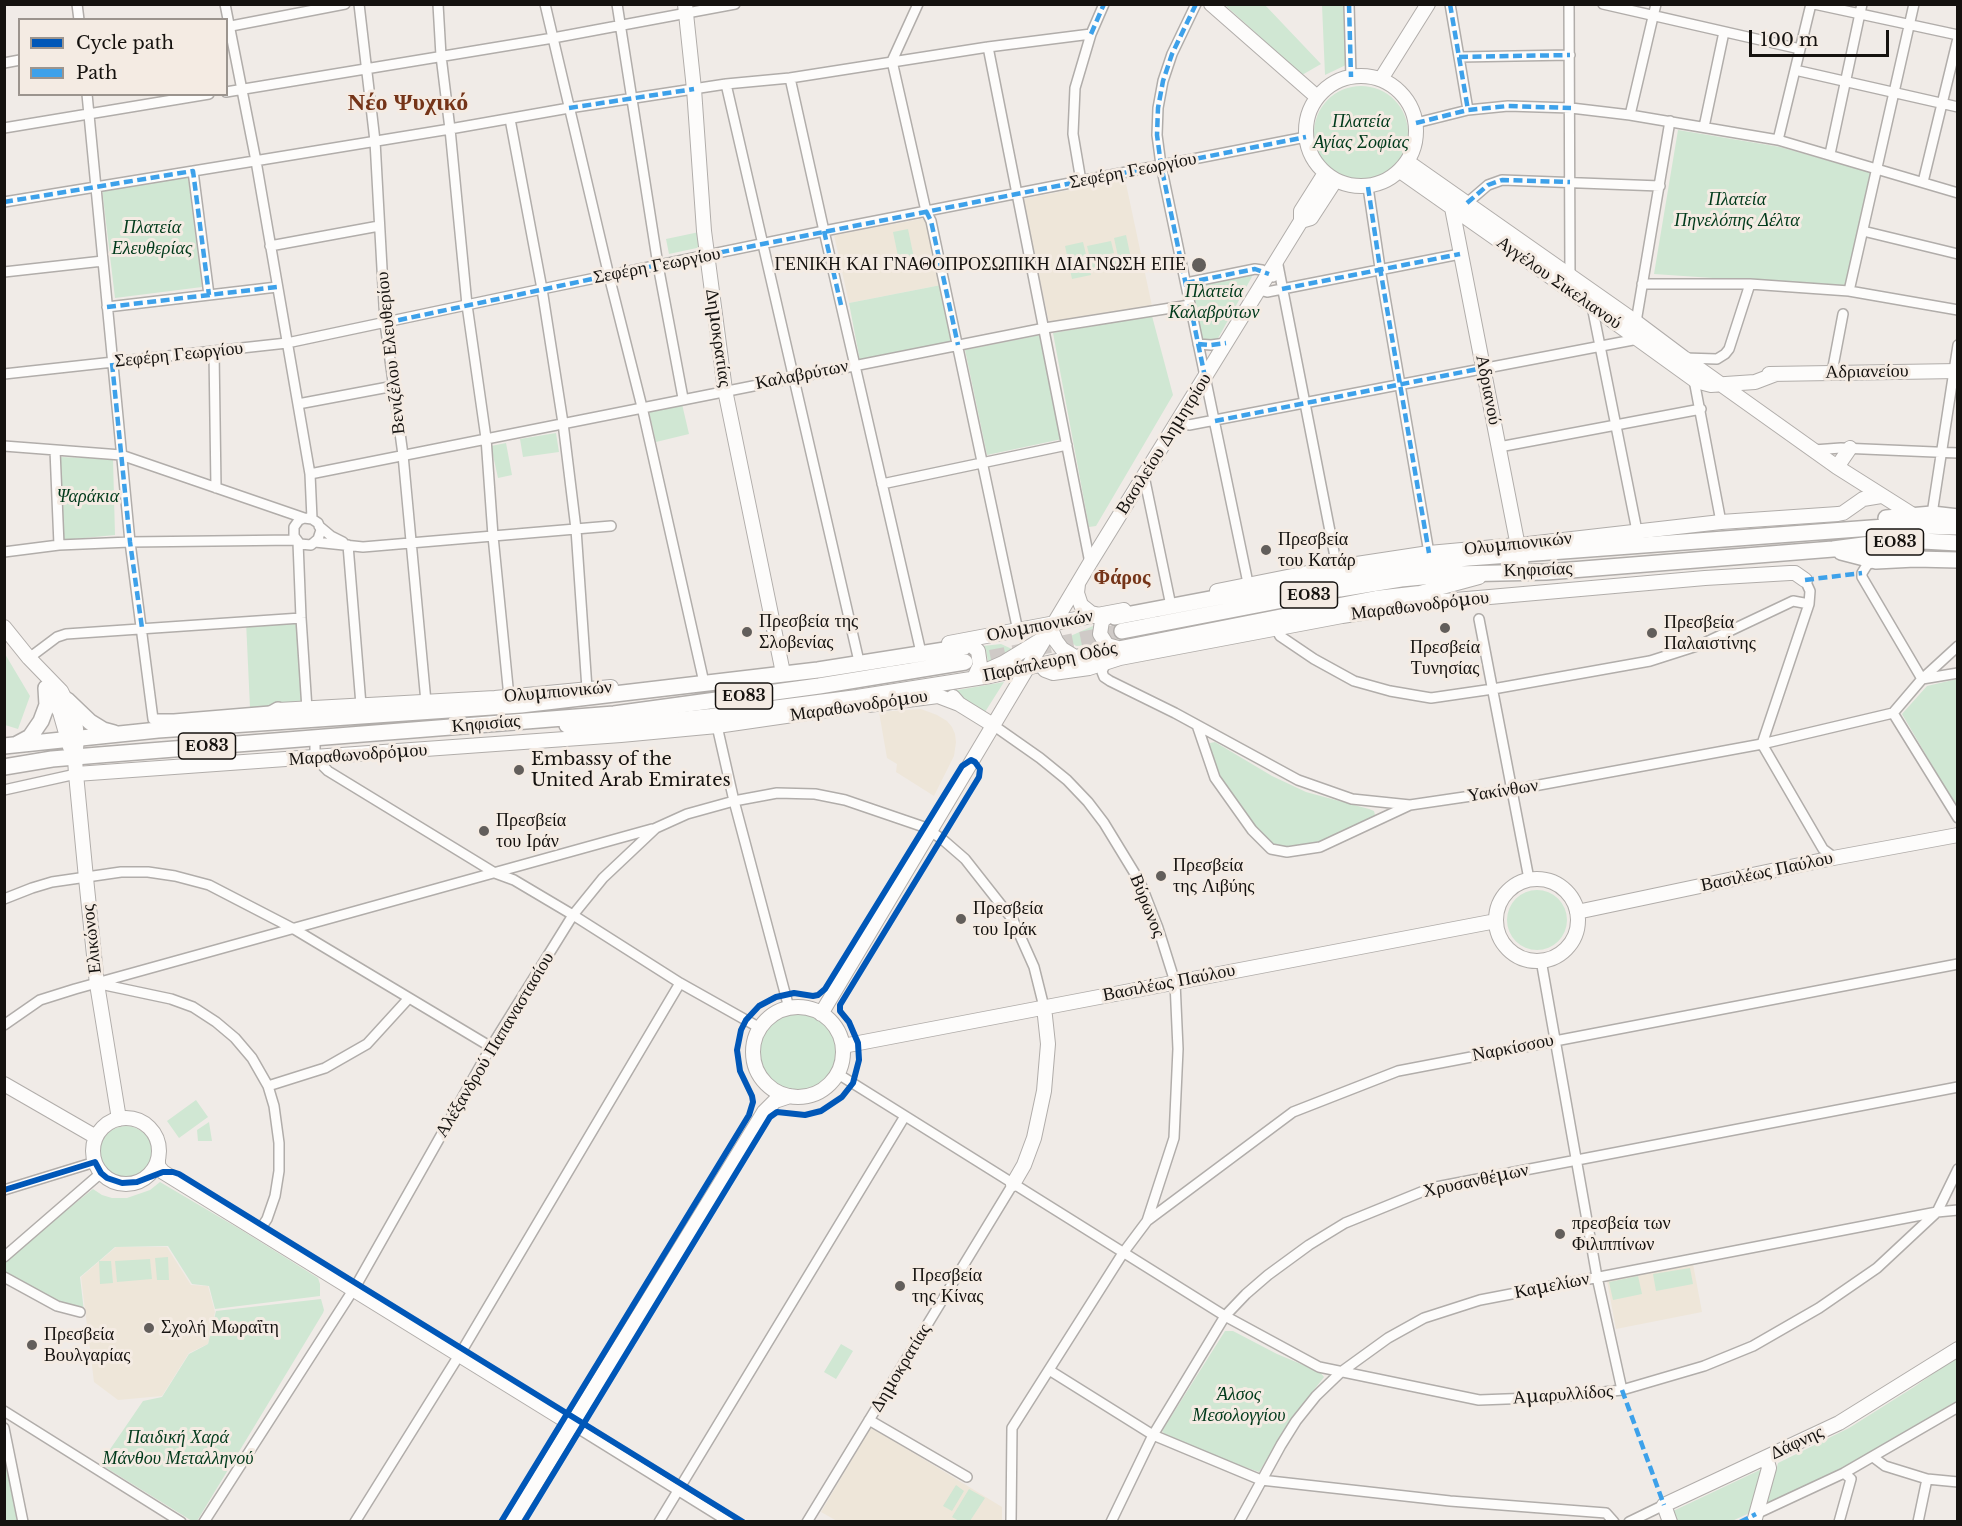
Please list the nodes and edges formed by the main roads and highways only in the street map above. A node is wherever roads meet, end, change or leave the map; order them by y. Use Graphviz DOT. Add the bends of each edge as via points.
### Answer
graph roads {
  1 [pos="1958,517"];
  2 [pos="1958,527"];
  3 [pos="1839,532"];
  4 [pos="1958,543"];
  5 [pos="1833,549"];
  6 [pos="1958,560"];
  7 [pos="46,688"];
  8 [pos="502,697"];
  9 [pos="67,700"];
  10 [pos="278,710"];
  11 [pos="444,711"];
  12 [pos="522,721"];
  13 [pos="252,724"];
  14 [pos="598,727"];
  15 [pos="120,734"];
  16 [pos="8,744"];
  17 [pos="4,767"];
  1 -- 3 [label="main road, Κηφισίας / ΕΟ83" via="1932,514 1868,520"];
  2 -- 3 [label="main road, Κηφισίας / ΕΟ83" via="1906,526"];
  3 -- 5 [label="main road, Κηφισίας / ΕΟ83" via="1520,550 1325,577 1113,619 1429,576"];
  4 -- 5 [label="main road, Κηφισίας / ΕΟ83" via="1887,542"];
  5 -- 6 [label="main road, ΕΟ83" via="1876,561"];
  7 -- 16 [label="main road" via="47,705 41,721 30,737"];
  8 -- 11 [label="main road"];
  9 -- 15 [label="main road" via="103,730"];
  10 -- 13 [label="main road"];
  11 -- 12 [label="main road, Κηφισίας / ΕΟ83" via="741,680 963,650 819,686 614,714"];
  11 -- 13 [label="main road, Κηφισίας / ΕΟ83"];
  12 -- 14 [label="main road"];
  12 -- 17 [label="main road, Κηφισίας / ΕΟ83" via="52,759"];
  13 -- 15 [label="main road, Κηφισίας / ΕΟ83"];
  15 -- 16 [label="main road, Κηφισίας / ΕΟ83"];
}
